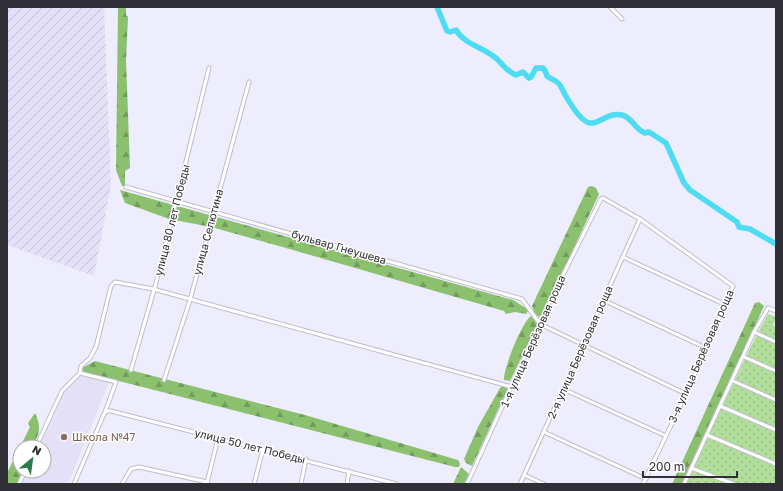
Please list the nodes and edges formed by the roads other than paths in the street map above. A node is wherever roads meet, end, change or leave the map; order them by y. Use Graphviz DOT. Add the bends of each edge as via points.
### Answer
graph roads {
  1 [pos="610,7"];
  2 [pos="622,19"];
  3 [pos="209,68"];
  4 [pos="248,82"];
  5 [pos="126,187"];
  6 [pos="600,199"];
  7 [pos="176,201"];
  8 [pos="214,212"];
  9 [pos="640,219"];
  10 [pos="623,257"];
  11 [pos="154,290"];
  12 [pos="190,300"];
  13 [pos="603,300"];
  14 [pos="726,305"];
  15 [pos="776,311"];
  16 [pos="540,324"];
  17 [pos="754,332"];
  18 [pos="776,342"];
  19 [pos="583,345"];
  20 [pos="706,348"];
  21 [pos="744,357"];
  22 [pos="132,370"];
  23 [pos="776,371"];
  24 [pos="80,373"];
  25 [pos="164,380"];
  26 [pos="733,381"];
  27 [pos="512,387"];
  28 [pos="563,389"];
  29 [pos="686,394"];
  30 [pos="776,400"];
  31 [pos="720,406"];
  32 [pos="104,414"];
  33 [pos="776,430"];
  34 [pos="544,432"];
  35 [pos="707,435"];
  36 [pos="666,436"];
  37 [pos="218,438"];
  38 [pos="40,439"];
  39 [pos="263,449"];
  40 [pos="306,459"];
  41 [pos="776,464"];
  42 [pos="691,468"];
  43 [pos="349,471"];
  44 [pos="524,475"];
  45 [pos="646,479"];
  46 [pos="207,483"];
  47 [pos="74,484"];
  48 [pos="122,484"];
  49 [pos="254,484"];
  50 [pos="300,484"];
  51 [pos="347,484"];
  52 [pos="397,484"];
  53 [pos="467,484"];
  54 [pos="520,484"];
  55 [pos="544,484"];
  56 [pos="643,484"];
  57 [pos="684,484"];
  58 [pos="734,484"];
  1 -- 2 [label="street"];
  3 -- 7 [label="street, улица 80 лет Победы"];
  4 -- 8 [label="street, улица Селютина"];
  5 -- 7 [label="street, бульвар Гнеушева"];
  6 -- 9 [label="street, 3-я улица Берёзовая роща" via="603,198"];
  6 -- 16 [label="street, 1-я улица Берёзовая роща"];
  7 -- 8 [label="street, бульвар Гнеушева"];
  7 -- 11 [label="street, улица 80 лет Победы"];
  8 -- 12 [label="street, улица Селютина"];
  8 -- 16 [label="street, бульвар Гнеушева" via="522,299"];
  9 -- 10 [label="street, 2-я улица Берёзовая роща"];
  9 -- 14 [label="street, 3-я улица Берёзовая роща" via="733,286"];
  10 -- 13 [label="street, 2-я улица Берёзовая роща"];
  10 -- 14 [label="street"];
  11 -- 12 [label="street"];
  11 -- 22 [label="street, улица 80 лет Победы"];
  11 -- 24 [label="street" via="120,282 113,284 96,347 90,358 81,366"];
  12 -- 25 [label="street, улица Селютина"];
  12 -- 27 [label="street"];
  13 -- 19 [label="street, 2-я улица Берёзовая роща"];
  13 -- 20 [label="street"];
  14 -- 20 [label="street, 3-я улица Берёзовая роща"];
  15 -- 17 [label="street" via="768,308"];
  16 -- 19 [label="street"];
  16 -- 27 [label="street, 1-я улица Берёзовая роща"];
  17 -- 18 [label="street"];
  17 -- 21 [label="street"];
  19 -- 28 [label="street, 2-я улица Берёзовая роща"];
  19 -- 29 [label="street"];
  20 -- 29 [label="street, 3-я улица Берёзовая роща"];
  21 -- 23 [label="street"];
  21 -- 26 [label="street"];
  24 -- 32 [label="street" via="116,382"];
  24 -- 38 [label="street" via="62,391"];
  26 -- 30 [label="street"];
  26 -- 31 [label="street"];
  27 -- 53 [label="street, 1-я улица Берёзовая роща"];
  28 -- 34 [label="street, 2-я улица Берёзовая роща"];
  28 -- 36 [label="street"];
  29 -- 36 [label="street, 3-я улица Берёзовая роща"];
  31 -- 33 [label="street"];
  31 -- 35 [label="street"];
  32 -- 37 [label="street, улица 50 лет Победы" via="111,411"];
  32 -- 47 [label="street"];
  34 -- 44 [label="street, 2-я улица Берёзовая роща"];
  34 -- 45 [label="street"];
  35 -- 41 [label="street"];
  35 -- 42 [label="street"];
  36 -- 45 [label="street, 3-я улица Берёзовая роща"];
  37 -- 39 [label="street, улица 50 лет Победы"];
  37 -- 46 [label="street"];
  39 -- 40 [label="street, улица 50 лет Победы"];
  39 -- 49 [label="street"];
  40 -- 43 [label="street, улица 50 лет Победы"];
  40 -- 50 [label="street"];
  42 -- 57 [label="street"];
  42 -- 58 [label="street"];
  43 -- 51 [label="street"];
  43 -- 52 [label="street, улица 50 лет Победы"];
  44 -- 54 [label="street, 2-я улица Берёзовая роща"];
  44 -- 55 [label="street"];
  45 -- 56 [label="street, 3-я улица Берёзовая роща"];
  46 -- 48 [label="street" via="139,467 131,469"];
}
